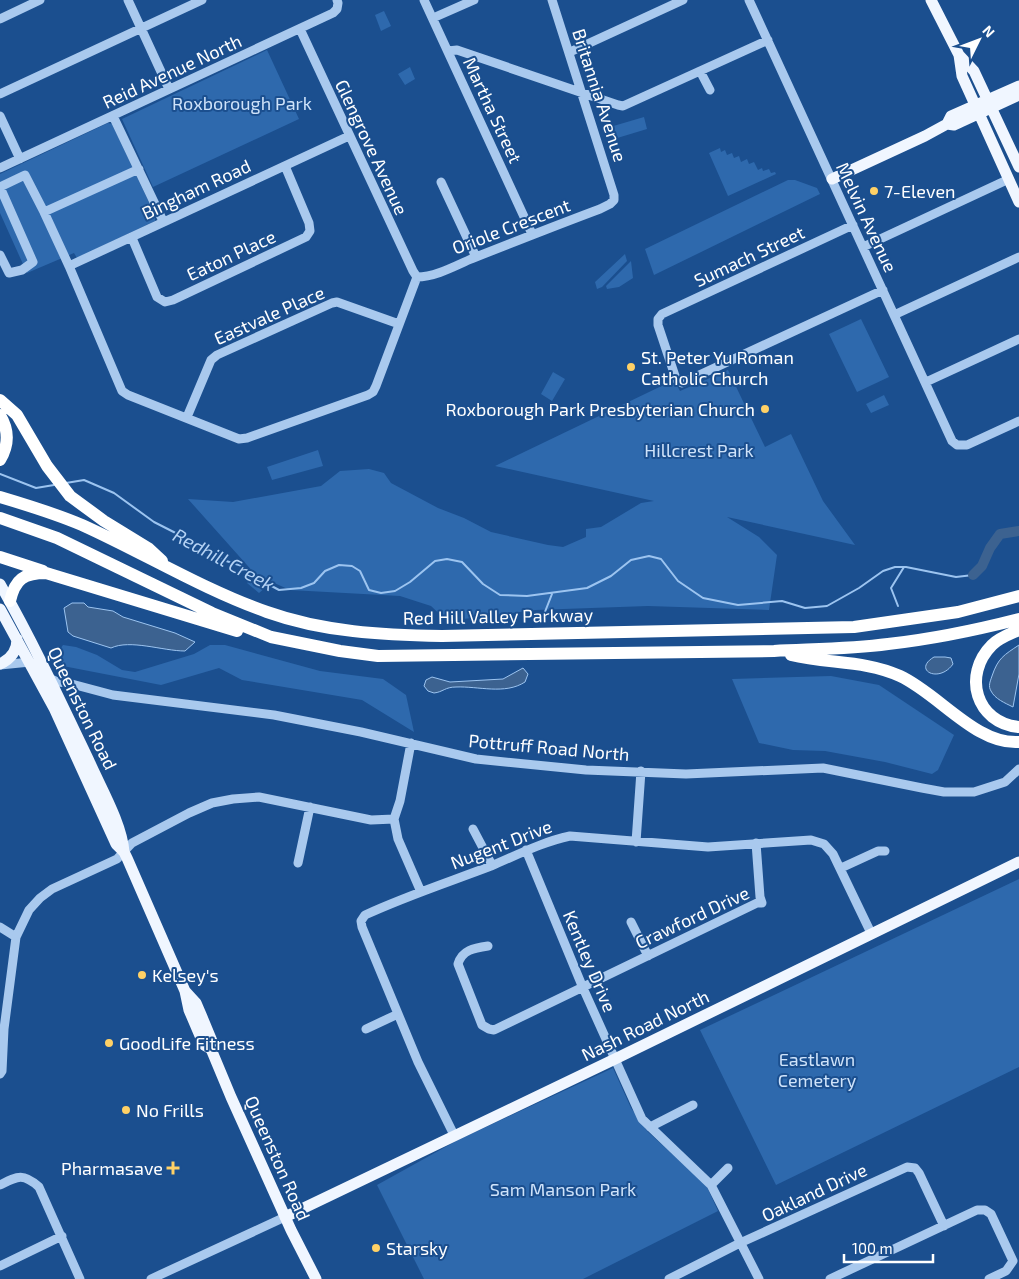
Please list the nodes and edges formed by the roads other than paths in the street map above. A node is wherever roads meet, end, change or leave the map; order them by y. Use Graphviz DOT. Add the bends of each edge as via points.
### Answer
graph roads {
  1 [pos="40,0"];
  2 [pos="128,0"];
  3 [pos="202,0"];
  4 [pos="424,0"];
  5 [pos="474,0"];
  6 [pos="552,0"];
  7 [pos="683,0"];
  8 [pos="749,0"];
  9 [pos="931,0"];
  10 [pos="337,5"];
  11 [pos="433,18"];
  12 [pos="0,19"];
  13 [pos="140,29"];
  14 [pos="300,29"];
  15 [pos="768,40"];
  16 [pos="448,52"];
  17 [pos="570,52"];
  18 [pos="960,55"];
  19 [pos="700,70"];
  20 [pos="1019,86"];
  21 [pos="168,89"];
  22 [pos="710,90"];
  23 [pos="583,93"];
  24 [pos="0,94"];
  25 [pos="1019,96"];
  26 [pos="989,105"];
  27 [pos="977,110"];
  28 [pos="0,116"];
  29 [pos="114,116"];
  30 [pos="349,136"];
  31 [pos="20,159"];
  32 [pos="285,166"];
  33 [pos="1019,167"];
  34 [pos="0,168"];
  35 [pos="139,169"];
  36 [pos="832,179"];
  37 [pos="1009,179"];
  38 [pos="441,182"];
  39 [pos="614,200"];
  40 [pos="1019,202"];
  41 [pos="44,212"];
  42 [pos="163,221"];
  43 [pos="853,225"];
  44 [pos="532,234"];
  45 [pos="132,238"];
  46 [pos="863,247"];
  47 [pos="0,255"];
  48 [pos="476,257"];
  49 [pos="1019,257"];
  50 [pos="69,266"];
  51 [pos="417,278"];
  52 [pos="883,290"];
  53 [pos="894,315"];
  54 [pos="399,324"];
  55 [pos="1019,338"];
  56 [pos="926,382"];
  57 [pos="0,400"];
  58 [pos="0,415"];
  59 [pos="187,417"];
  60 [pos="1019,421"];
  61 [pos="0,460"];
  62 [pos="0,497"];
  63 [pos="0,518"];
  64 [pos="0,557"];
  65 [pos="174,571"];
  66 [pos="46,573"];
  67 [pos="0,584"];
  68 [pos="1019,596"];
  69 [pos="5,605"];
  70 [pos="1019,619"];
  71 [pos="1019,630"];
  72 [pos="272,637"];
  73 [pos="17,639"];
  74 [pos="774,651"];
  75 [pos="30,662"];
  76 [pos="0,665"];
  77 [pos="49,678"];
  78 [pos="72,684"];
  79 [pos="60,699"];
  80 [pos="1019,727"];
  81 [pos="1019,742"];
  82 [pos="411,743"];
  83 [pos="1019,769"];
  84 [pos="641,771"];
  85 [pos="310,808"];
  86 [pos="394,819"];
  87 [pos="473,829"];
  88 [pos="636,842"];
  89 [pos="756,843"];
  90 [pos="526,850"];
  91 [pos="885,851"];
  92 [pos="124,852"];
  93 [pos="1019,862"];
  94 [pos="298,863"];
  95 [pos="492,865"];
  96 [pos="841,868"];
  97 [pos="421,892"];
  98 [pos="631,922"];
  99 [pos="0,927"];
  100 [pos="871,933"];
  101 [pos="16,937"];
  102 [pos="488,946"];
  103 [pos="648,956"];
  104 [pos="583,988"];
  105 [pos="398,1014"];
  106 [pos="2,1029"];
  107 [pos="366,1029"];
  108 [pos="615,1059"];
  109 [pos="0,1074"];
  110 [pos="694,1105"];
  111 [pos="650,1127"];
  112 [pos="454,1135"];
  113 [pos="728,1168"];
  114 [pos="0,1185"];
  115 [pos="711,1186"];
  116 [pos="285,1216"];
  117 [pos="944,1226"];
  118 [pos="62,1236"];
  119 [pos="740,1244"];
  120 [pos="0,1266"];
  121 [pos="675,1278"];
  122 [pos="80,1279"];
  123 [pos="150,1279"];
  124 [pos="316,1279"];
  125 [pos="759,1279"];
  126 [pos="830,1279"];
  127 [pos="989,1279"];
  1 -- 12 [label="street"];
  2 -- 13 [label="street"];
  3 -- 13 [label="street"];
  4 -- 11 [label="street, Martha Street"];
  5 -- 11 [label="street"];
  6 -- 17 [label="street, Britannia Avenue"];
  7 -- 17 [label="street"];
  8 -- 15 [label="street, Melvin Avenue"];
  9 -- 18 [label="main road"];
  10 -- 14 [label="street, Reid Avenue North" via="333,14"];
  11 -- 16 [label="street, Martha Street"];
  13 -- 21 [label="street"];
  13 -- 24 [label="street"];
  14 -- 21 [label="street, Reid Avenue North"];
  14 -- 30 [label="street, Glengrove Avenue"];
  15 -- 19 [label="street"];
  15 -- 36 [label="street, Melvin Avenue"];
  16 -- 23 [label="street" via="457,50"];
  16 -- 44 [label="street, Martha Street"];
  17 -- 23 [label="street, Britannia Avenue"];
  18 -- 26 [label="main road" via="974,71"];
  18 -- 27 [label="main road" via="962,76"];
  19 -- 22 [label="street"];
  19 -- 23 [label="street" via="623,106"];
  20 -- 26 [label="main road"];
  21 -- 29 [label="street, Reid Avenue North"];
  23 -- 39 [label="street, Britannia Avenue"];
  25 -- 26 [label="main road"];
  26 -- 27 [label="main road"];
  26 -- 33 [label="main road"];
  27 -- 36 [label="main road" via="954,125 947,124"];
  27 -- 37 [label="main road"];
  28 -- 31 [label="street"];
  29 -- 31 [label="street, Reid Avenue North"];
  29 -- 35 [label="street"];
  30 -- 32 [label="street, Bingham Road"];
  30 -- 51 [label="street, Glengrove Avenue"];
  31 -- 34 [label="street, Reid Avenue North"];
  32 -- 42 [label="street, Bingham Road"];
  32 -- 45 [label="street, Eaton Place" via="309,223 310,231 306,237 182,296 165,302 157,296"];
  35 -- 41 [label="street"];
  35 -- 42 [label="street"];
  36 -- 43 [label="street, Melvin Avenue"];
  37 -- 40 [label="main road"];
  37 -- 46 [label="street"];
  38 -- 48 [label="street"];
  39 -- 44 [label="street, Oriole Crescent" via="600,209"];
  41 -- 47 [label="street" via="25,175 0,187 33,262 9,274"];
  41 -- 50 [label="street"];
  42 -- 45 [label="street, Bingham Road"];
  43 -- 46 [label="street, Melvin Avenue"];
  43 -- 52 [label="street, Sumach Street" via="662,314 658,326 676,378 682,383"];
  44 -- 48 [label="street, Oriole Crescent"];
  45 -- 50 [label="street, Bingham Road"];
  46 -- 52 [label="street, Melvin Avenue"];
  48 -- 51 [label="street, Oriole Crescent"];
  49 -- 53 [label="street"];
  50 -- 59 [label="street" via="122,391"];
  51 -- 54 [label="street"];
  52 -- 53 [label="street, Melvin Avenue"];
  53 -- 56 [label="street, Melvin Avenue"];
  54 -- 59 [label="street, Eastvale Place" via="332,303 216,355"];
  54 -- 59 [label="street" via="376,386 368,395 248,438 239,439"];
  55 -- 56 [label="street"];
  56 -- 60 [label="street, Melvin Avenue" via="952,441 957,445 967,445"];
  57 -- 65 [label="highway" via="17,414 47,466 70,496 148,548"];
  58 -- 61 [label="highway" via="7,429 8,442"];
  62 -- 65 [label="highway, Red Hill Valley Parkway" via="82,525"];
  63 -- 72 [label="highway" via="57,538 205,610"];
  64 -- 66 [label="highway"];
  65 -- 68 [label="highway, Red Hill Valley Parkway" via="269,613 336,630 388,635 854,627 958,612"];
  66 -- 69 [label="highway" via="30,574 20,579"];
  66 -- 72 [label="highway" via="244,634"];
  67 -- 69 [label="main road, Queenston Road"];
  69 -- 73 [label="main road, Queenston Road"];
  69 -- 77 [label="main road, Queenston Road"];
  70 -- 74 [label="highway" via="888,644"];
  71 -- 80 [label="highway" via="991,646 980,662 975,678 979,698 989,714 1004,724"];
  72 -- 74 [label="highway" via="378,656"];
  73 -- 75 [label="main road, Queenston Road"];
  73 -- 76 [label="main road" via="13,654"];
  74 -- 81 [label="highway" via="802,658 860,664 902,677 983,734 1001,741"];
  75 -- 76 [label="street"];
  75 -- 92 [label="main road, Queenston Road" via="116,844"];
  77 -- 78 [label="street, Pottruff Road North"];
  77 -- 79 [label="main road, Queenston Road"];
  78 -- 79 [label="street"];
  78 -- 82 [label="street, Pottruff Road North" via="113,695 274,715"];
  79 -- 92 [label="main road, Queenston Road" via="120,830"];
  82 -- 84 [label="street, Pottruff Road North" via="476,760 586,770"];
  82 -- 86 [label="street"];
  83 -- 84 [label="street, Pottruff Road North" via="1005,782 974,792 944,792 823,768 686,774"];
  84 -- 88 [label="street"];
  85 -- 86 [label="street" via="371,820"];
  85 -- 92 [label="street" via="259,797 212,803 132,844"];
  85 -- 94 [label="street"];
  86 -- 97 [label="street" via="398,839"];
  87 -- 95 [label="street"];
  88 -- 89 [label="street, Nugent Drive" via="708,847"];
  88 -- 90 [label="street, Nugent Drive" via="570,836"];
  89 -- 96 [label="street, Nugent Drive" via="811,840 824,844"];
  89 -- 103 [label="street, Crawford Drive" via="762,903"];
  90 -- 95 [label="street, Nugent Drive"];
  90 -- 104 [label="street, Kentley Drive"];
  91 -- 96 [label="street" via="878,850"];
  92 -- 101 [label="street" via="117,859 65,882 40,898 29,910"];
  92 -- 116 [label="main road, Queenston Road" via="185,991 196,1004 206,1025 212,1040 211,1049"];
  93 -- 100 [label="main road, Nash Road North"];
  95 -- 97 [label="street, Nugent Drive"];
  96 -- 100 [label="street, Nugent Drive"];
  97 -- 105 [label="street, Nugent Drive" via="365,914 361,921"];
  98 -- 103 [label="street"];
  99 -- 101 [label="street"];
  100 -- 108 [label="main road, Nash Road North"];
  101 -- 106 [label="street"];
  102 -- 104 [label="street, Crawford Drive" via="466,952 458,964 482,1025 489,1029 494,1030"];
  103 -- 104 [label="street, Crawford Drive"];
  104 -- 108 [label="street, Kentley Drive"];
  105 -- 107 [label="street"];
  105 -- 112 [label="street, Nugent Drive"];
  106 -- 109 [label="street"];
  108 -- 111 [label="street, Kentley Drive" via="642,1119"];
  108 -- 112 [label="main road, Nash Road North"];
  110 -- 111 [label="street"];
  111 -- 115 [label="street, Kentley Drive"];
  112 -- 116 [label="main road, Nash Road North"];
  113 -- 115 [label="street"];
  114 -- 118 [label="street" via="17,1177 30,1178 40,1187"];
  115 -- 119 [label="street, Kentley Drive"];
  116 -- 123 [label="street"];
  116 -- 124 [label="main road, Queenston Road"];
  117 -- 119 [label="street, Oakland Drive" via="919,1173 915,1168 907,1167"];
  117 -- 126 [label="street"];
  117 -- 127 [label="street" via="977,1210 991,1214 1013,1260 1006,1271"];
  118 -- 120 [label="street"];
  118 -- 122 [label="street"];
  119 -- 121 [label="street, Oakland Drive"];
  119 -- 125 [label="street, Kentley Drive"];
}
